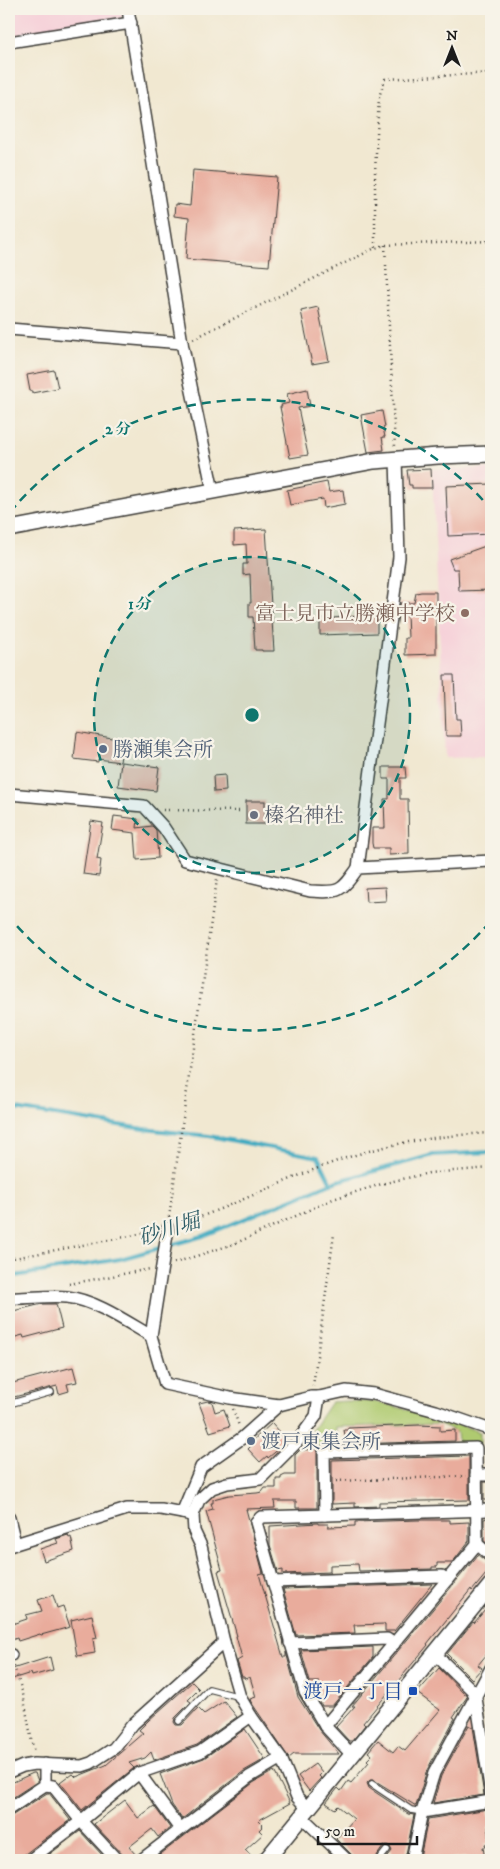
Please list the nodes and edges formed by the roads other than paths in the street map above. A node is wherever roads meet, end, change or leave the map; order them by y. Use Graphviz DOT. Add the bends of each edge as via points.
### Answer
graph roads {
  1 [pos="128,9"];
  2 [pos="131,23"];
  3 [pos="9,42"];
  4 [pos="9,329"];
  5 [pos="182,342"];
  6 [pos="491,454"];
  7 [pos="396,459"];
  8 [pos="212,491"];
  9 [pos="9,530"];
  10 [pos="9,794"];
  11 [pos="491,862"];
  12 [pos="358,868"];
  13 [pos="168,1228"];
  14 [pos="9,1298"];
  15 [pos="151,1336"];
  16 [pos="51,1392"];
  17 [pos="315,1397"];
  18 [pos="9,1404"];
  19 [pos="279,1405"];
  20 [pos="491,1430"];
  21 [pos="491,1475"];
  22 [pos="476,1476"];
  23 [pos="491,1510"];
  24 [pos="477,1511"];
  25 [pos="187,1514"];
  26 [pos="325,1515"];
  27 [pos="9,1518"];
  28 [pos="12,1544"];
  29 [pos="477,1544"];
  30 [pos="491,1556"];
  31 [pos="447,1580"];
  32 [pos="273,1582"];
  33 [pos="491,1584"];
  34 [pos="224,1642"];
  35 [pos="290,1643"];
  36 [pos="394,1644"];
  37 [pos="435,1654"];
  38 [pos="491,1668"];
  39 [pos="240,1697"];
  40 [pos="476,1698"];
  41 [pos="251,1716"];
  42 [pos="179,1721"];
  43 [pos="325,1726"];
  44 [pos="352,1755"];
  45 [pos="281,1758"];
  46 [pos="40,1764"];
  47 [pos="490,1771"];
  48 [pos="9,1772"];
  49 [pos="139,1773"];
  50 [pos="372,1784"];
  51 [pos="46,1785"];
  52 [pos="491,1793"];
  53 [pos="491,1801"];
  54 [pos="9,1809"];
  55 [pos="422,1812"];
  56 [pos="305,1813"];
  57 [pos="81,1821"];
  58 [pos="180,1829"];
  59 [pos="387,1850"];
  60 [pos="30,1860"];
  61 [pos="117,1860"];
  62 [pos="141,1860"];
  63 [pos="266,1860"];
  64 [pos="347,1860"];
  65 [pos="379,1860"];
  66 [pos="412,1860"];
  1 -- 2 [label="street"];
  2 -- 3 [label="street"];
  2 -- 5 [label="street"];
  4 -- 5 [label="street"];
  5 -- 8 [label="street"];
  6 -- 7 [label="street"];
  7 -- 8 [label="street"];
  7 -- 12 [label="street" via="399,557"];
  8 -- 9 [label="street"];
  10 -- 12 [label="street" via="144,806 164,828 185,860 310,891 330,892 345,887"];
  11 -- 12 [label="street"];
  13 -- 15 [label="street"];
  14 -- 15 [label="street" via="69,1297 88,1302"];
  15 -- 19 [label="street" via="165,1384"];
  16 -- 18 [label="lane"];
  17 -- 19 [label="street"];
  17 -- 20 [label="street" via="346,1391 374,1394"];
  17 -- 25 [label="street" via="316,1416 297,1442 260,1479 212,1488"];
  19 -- 25 [label="street" via="202,1467"];
  21 -- 22 [label="street"];
  22 -- 24 [label="street"];
  22 -- 26 [label="street" via="476,1448 324,1452"];
  23 -- 24 [label="street"];
  24 -- 26 [label="street"];
  24 -- 29 [label="street"];
  25 -- 28 [label="street" via="128,1508"];
  25 -- 34 [label="street" via="201,1546"];
  26 -- 32 [label="street" via="261,1517 256,1522"];
  27 -- 28 [label="street"];
  29 -- 30 [label="street"];
  29 -- 31 [label="street"];
  31 -- 32 [label="street" via="442,1576"];
  31 -- 36 [label="street"];
  32 -- 35 [label="street"];
  33 -- 37 [label="street"];
  34 -- 39 [label="street"];
  34 -- 46 [label="street" via="133,1724 114,1748 82,1766"];
  35 -- 36 [label="street" via="387,1639"];
  35 -- 43 [label="street" via="305,1692"];
  36 -- 43 [label="street"];
  37 -- 40 [label="street" via="472,1690"];
  37 -- 44 [label="street"];
  38 -- 40 [label="street"];
  39 -- 41 [label="street"];
  39 -- 42 [label="lane" via="209,1689"];
  40 -- 47 [label="street"];
  40 -- 55 [label="street" via="434,1773"];
  41 -- 45 [label="street"];
  41 -- 49 [label="street" via="200,1752"];
  43 -- 44 [label="street"];
  44 -- 56 [label="street"];
  45 -- 56 [label="street"];
  45 -- 58 [label="street" via="249,1777"];
  46 -- 48 [label="street"];
  46 -- 51 [label="street"];
  47 -- 52 [label="street"];
  49 -- 57 [label="street"];
  49 -- 58 [label="street"];
  50 -- 55 [label="lane" via="411,1810"];
  51 -- 54 [label="street"];
  51 -- 57 [label="street" via="53,1786"];
  53 -- 55 [label="street"];
  55 -- 66 [label="street"];
  56 -- 63 [label="street"];
  56 -- 64 [label="street"];
  57 -- 60 [label="street"];
  57 -- 61 [label="street"];
  58 -- 62 [label="street"];
  59 -- 65 [label="lane"];
}
